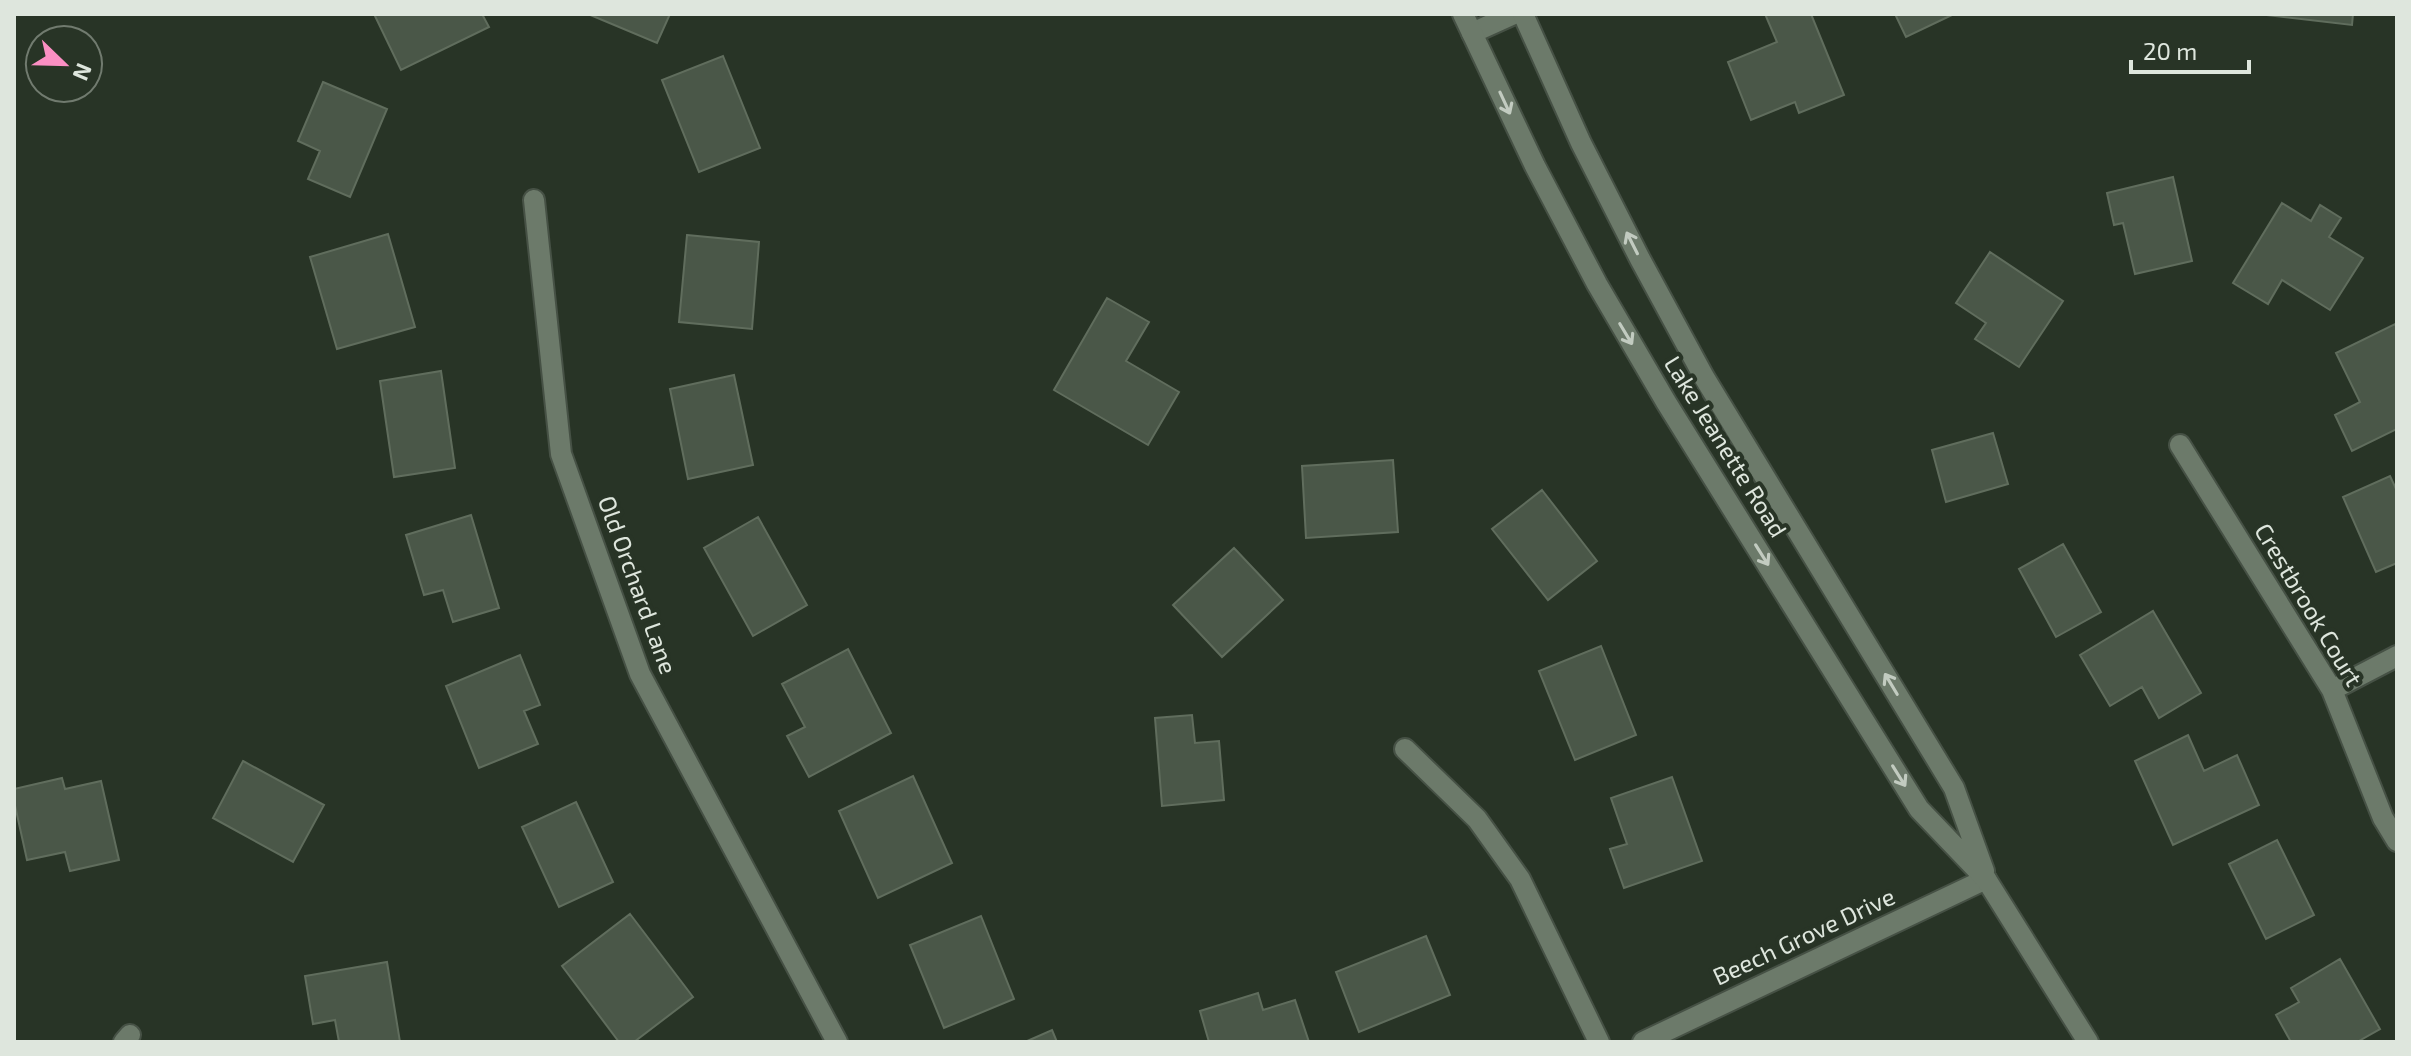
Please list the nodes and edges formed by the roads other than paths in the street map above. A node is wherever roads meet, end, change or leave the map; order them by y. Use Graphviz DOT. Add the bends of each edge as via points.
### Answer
graph roads {
  1 [pos="1514,14"];
  2 [pos="1523,14"];
  3 [pos="1468,24"];
  4 [pos="534,200"];
  5 [pos="2180,445"];
  6 [pos="2397,656"];
  7 [pos="2332,690"];
  8 [pos="1405,749"];
  9 [pos="2397,841"];
  10 [pos="1986,879"];
  11 [pos="837,1042"];
  12 [pos="1599,1042"];
  13 [pos="1643,1042"];
  14 [pos="2088,1042"];
  1 -- 3 [label="street"];
  10 -- 2 [label="street, Lake Jeanette Road, one-way" via="1954,788 1704,377 1587,156"];
  3 -- 10 [label="street, Lake Jeanette Road, one-way" via="1535,166 1666,402 1919,809"];
  4 -- 11 [label="street, Old Orchard Lane" via="561,454 640,674"];
  5 -- 7 [label="street, Crestbrook Court"];
  6 -- 7 [label="street"];
  7 -- 9 [label="street, Crestbrook Court"];
  8 -- 12 [label="street" via="1477,819 1520,879"];
  10 -- 13 [label="street, Beech Grove Drive"];
  10 -- 14 [label="street, Lake Jeanette Road"];
}
